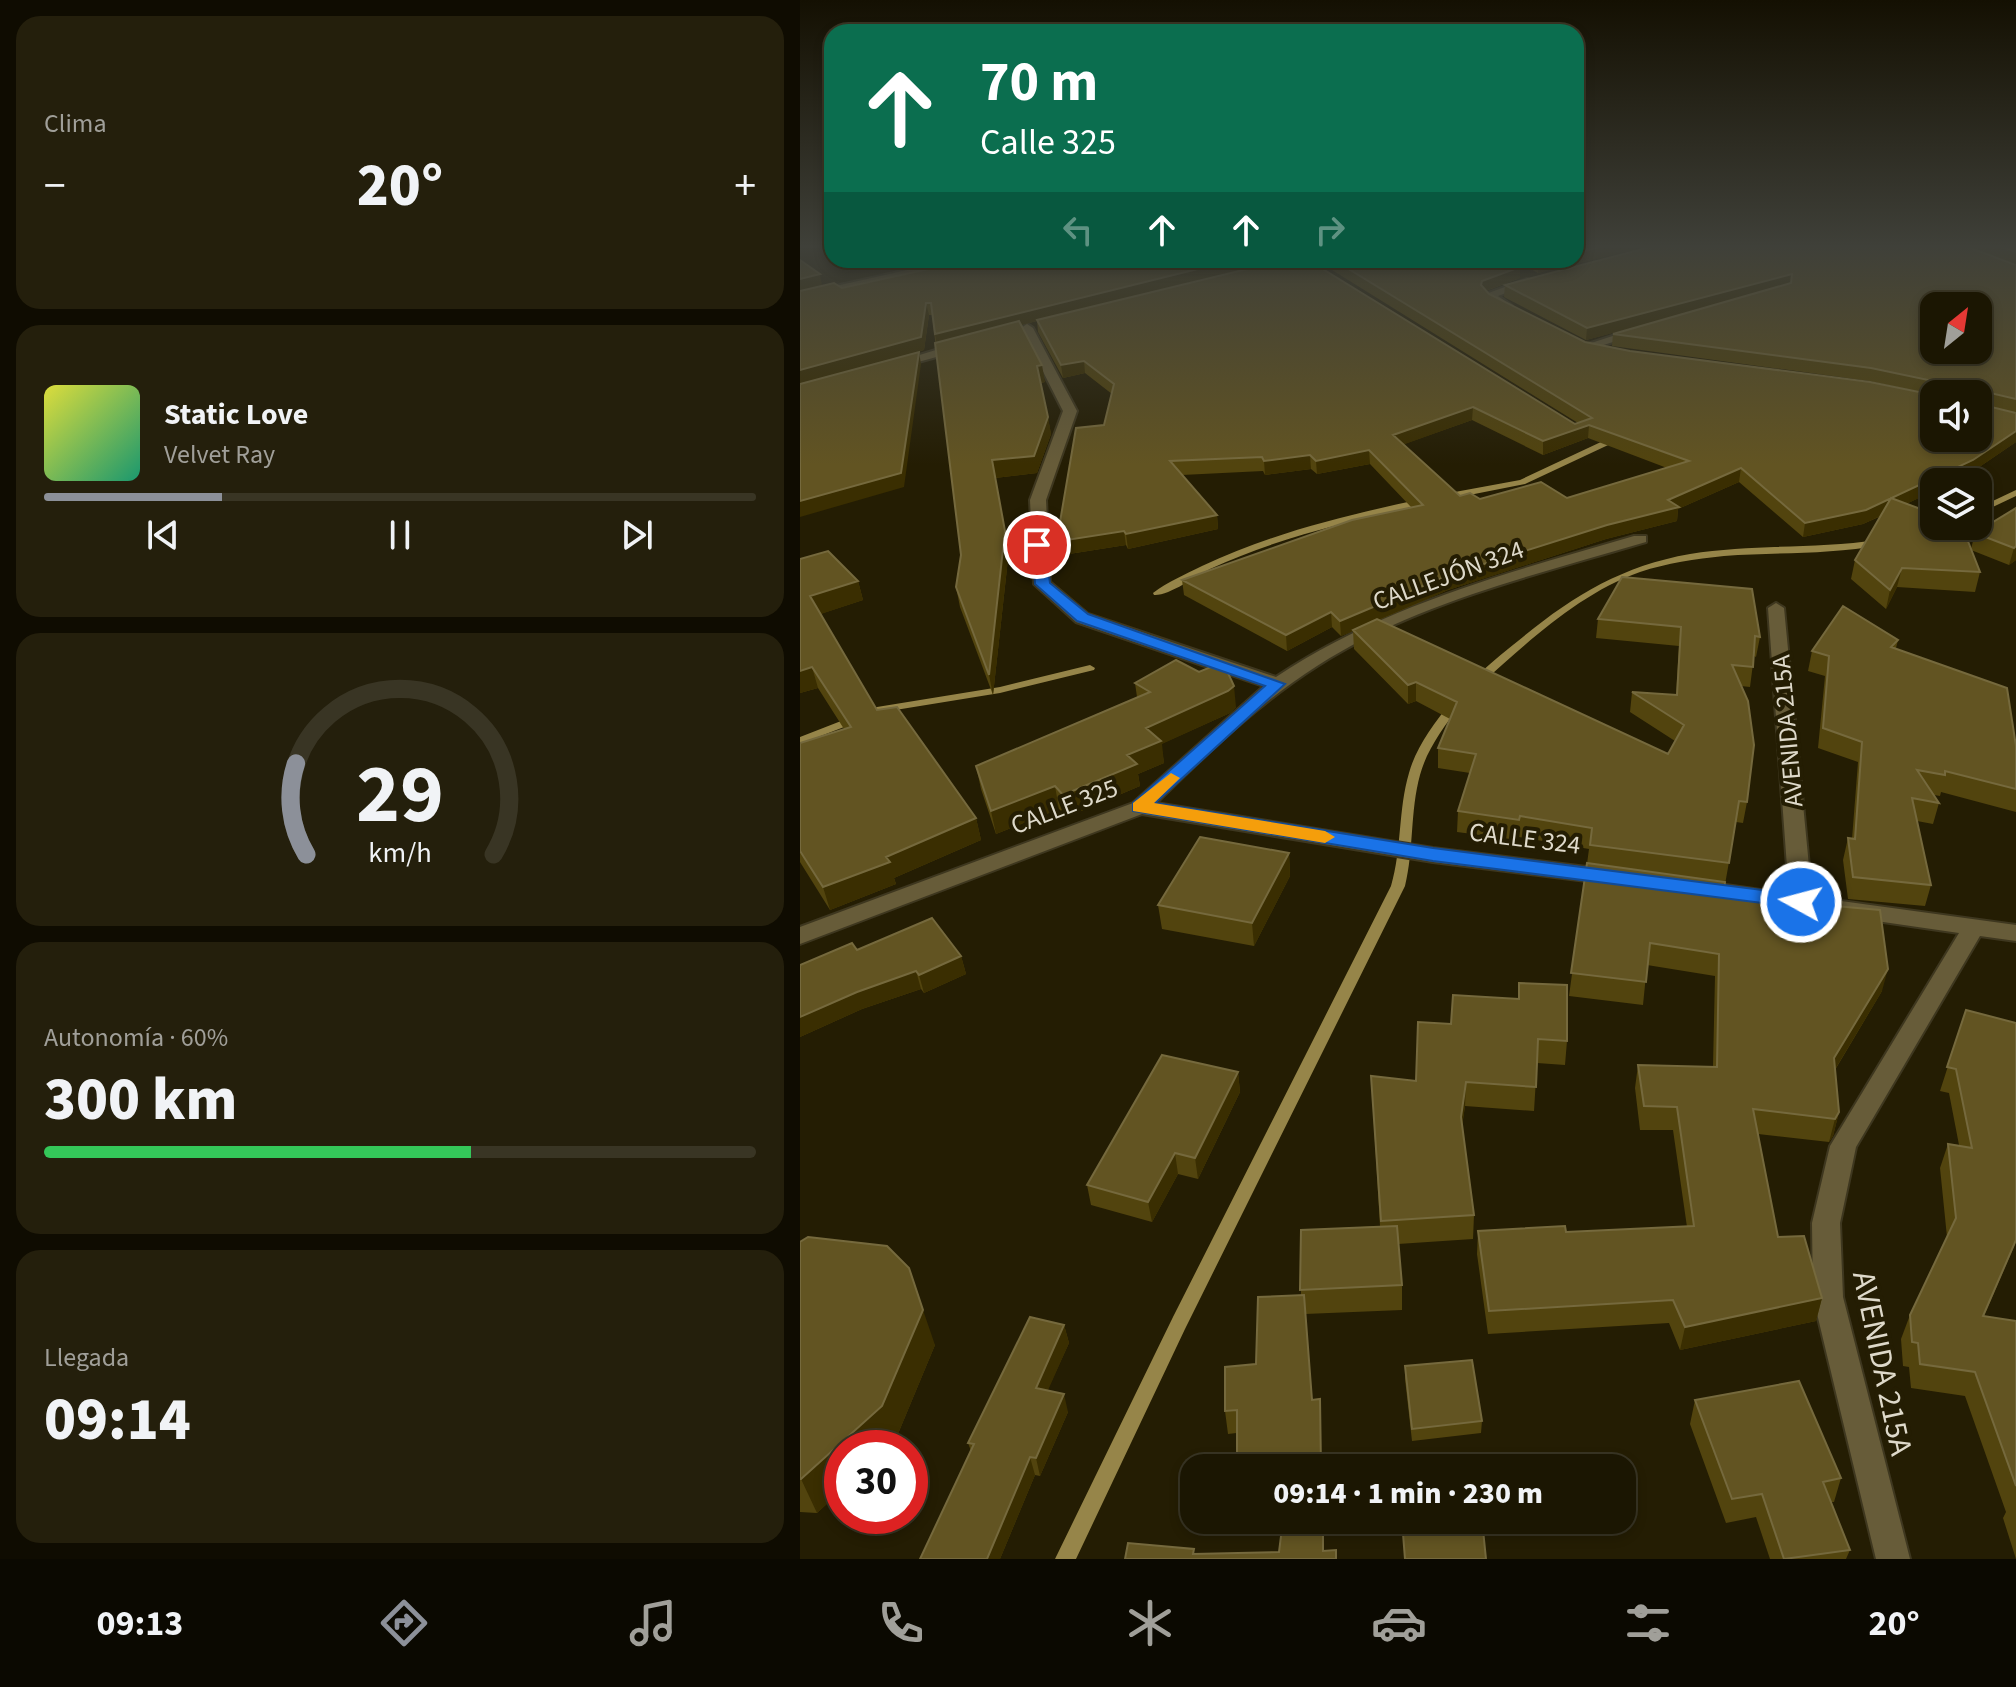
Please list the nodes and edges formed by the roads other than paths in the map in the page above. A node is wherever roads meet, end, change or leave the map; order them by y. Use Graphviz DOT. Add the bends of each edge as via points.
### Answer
graph roads {
  1 [pos="1656,327"];
  2 [pos="1026,328"];
  3 [pos="982,340"];
  4 [pos="1572,341"];
  5 [pos="1585,347"];
  6 [pos="1614,354"];
  7 [pos="876,370"];
  8 [pos="1640,539"];
  9 [pos="1776,608"];
  10 [pos="1277,684"];
  11 [pos="1140,807"];
  12 [pos="1360,843"];
  13 [pos="1631,880"];
  14 [pos="1677,886"];
  15 [pos="1801,902"];
  16 [pos="1973,928"];
  17 [pos="2016,933"];
  18 [pos="800,936"];
  19 [pos="1893,1559"];
  1 -- 5 [label="street"];
  2 -- 10 [label="street" via="1070,411 1038,500 1042,584 1082,618"];
  3 -- 7 [label="street"];
  4 -- 5 [label="street"];
  5 -- 6 [label="street"];
  8 -- 10 [label="street, CALLEJÓN 324" via="1507,579 1361,635"];
  9 -- 15 [label="street, AVENIDA 215A"];
  10 -- 11 [label="street, CALLEJÓN 324"];
  11 -- 12 [label="street, CALLE 325"];
  11 -- 18 [label="street, CALLE 325"];
  12 -- 13 [label="street, CALLE 324"];
  14 -- 15 [label="street"];
  15 -- 16 [label="street"];
  16 -- 17 [label="street"];
  16 -- 19 [label="street, AVENIDA 215A" via="1843,1146 1826,1223 1828,1297"];
}
